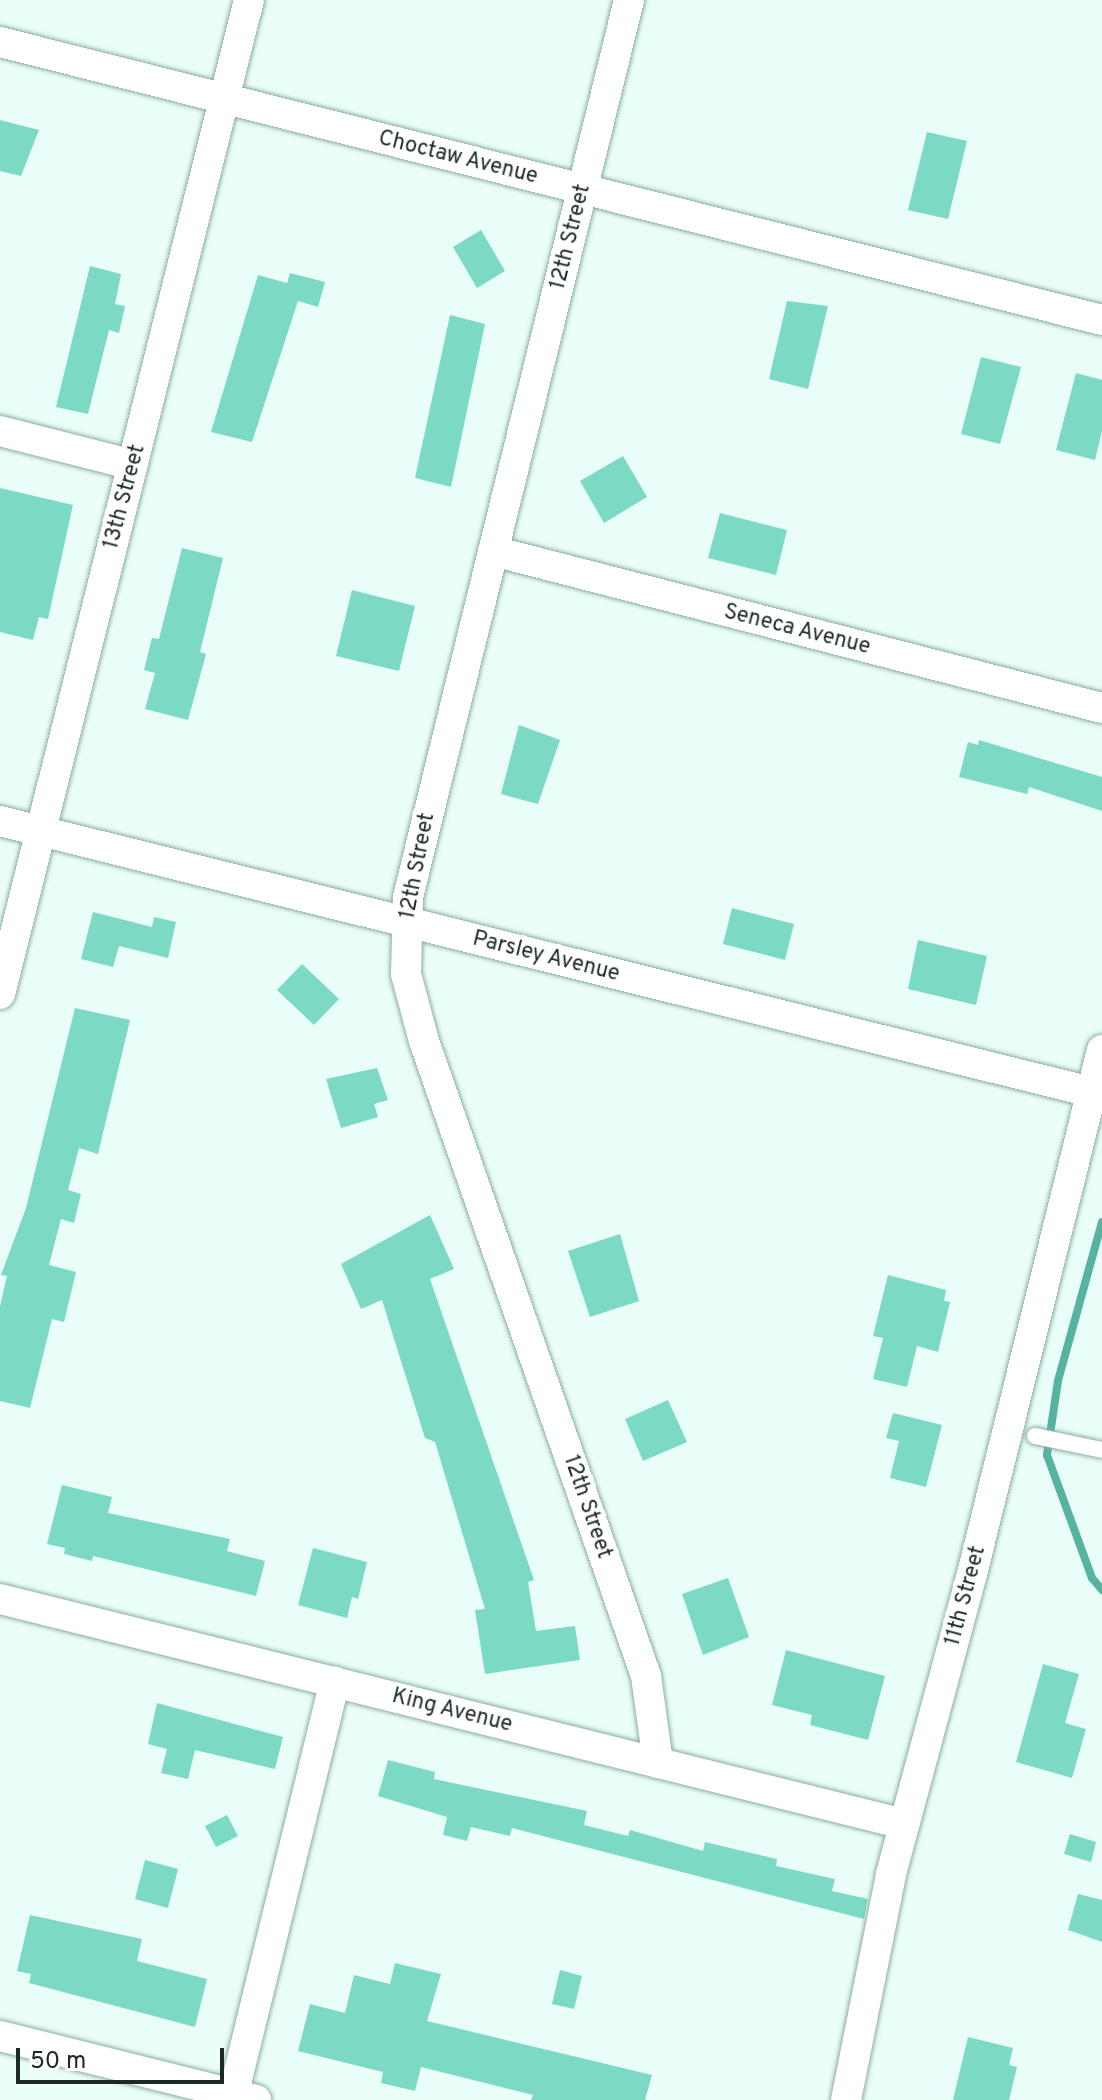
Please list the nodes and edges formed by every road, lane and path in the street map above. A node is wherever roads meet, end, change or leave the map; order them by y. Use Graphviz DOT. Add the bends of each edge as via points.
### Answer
graph roads {
  1 [pos="249,0"];
  2 [pos="629,0"];
  3 [pos="0,42"];
  4 [pos="225,99"];
  5 [pos="583,189"];
  6 [pos="1102,320"];
  7 [pos="0,431"];
  8 [pos="133,465"];
  9 [pos="493,551"];
  10 [pos="1102,708"];
  11 [pos="0,821"];
  12 [pos="41,831"];
  13 [pos="405,921"];
  14 [pos="0,994"];
  15 [pos="1102,1054"];
  16 [pos="1091,1092"];
  17 [pos="1022,1433"];
  18 [pos="1102,1450"];
  19 [pos="0,1599"];
  20 [pos="335,1682"];
  21 [pos="658,1763"];
  22 [pos="904,1824"];
  23 [pos="0,2036"];
  24 [pos="240,2098"];
  25 [pos="846,2100"];
  1 -- 4 [label="street, 13th Street"];
  2 -- 5 [label="street, 12th Street"];
  3 -- 4 [label="street, Choctaw Avenue"];
  4 -- 5 [label="street, Choctaw Avenue"];
  4 -- 8 [label="street, 13th Street"];
  5 -- 6 [label="street, Choctaw Avenue"];
  5 -- 9 [label="street, 12th Street"];
  7 -- 8 [label="street"];
  8 -- 12 [label="street, 13th Street"];
  9 -- 10 [label="street, Seneca Avenue"];
  9 -- 13 [label="street, 12th Street"];
  11 -- 12 [label="street, Parsley Avenue"];
  12 -- 13 [label="street, Parsley Avenue"];
  12 -- 14 [label="street, 13th Street"];
  13 -- 16 [label="street, Parsley Avenue"];
  13 -- 21 [label="street, 12th Street" via="406,974 424,1041 646,1676"];
  15 -- 16 [label="street, 11th Street"];
  16 -- 17 [label="street, 11th Street"];
  17 -- 18 [label="lane"];
  17 -- 22 [label="street, 11th Street"];
  19 -- 20 [label="street, King Avenue"];
  20 -- 21 [label="street, King Avenue"];
  20 -- 24 [label="street"];
  21 -- 22 [label="street, King Avenue"];
  22 -- 25 [label="street, 11th Street"];
  23 -- 24 [label="street"];
}
